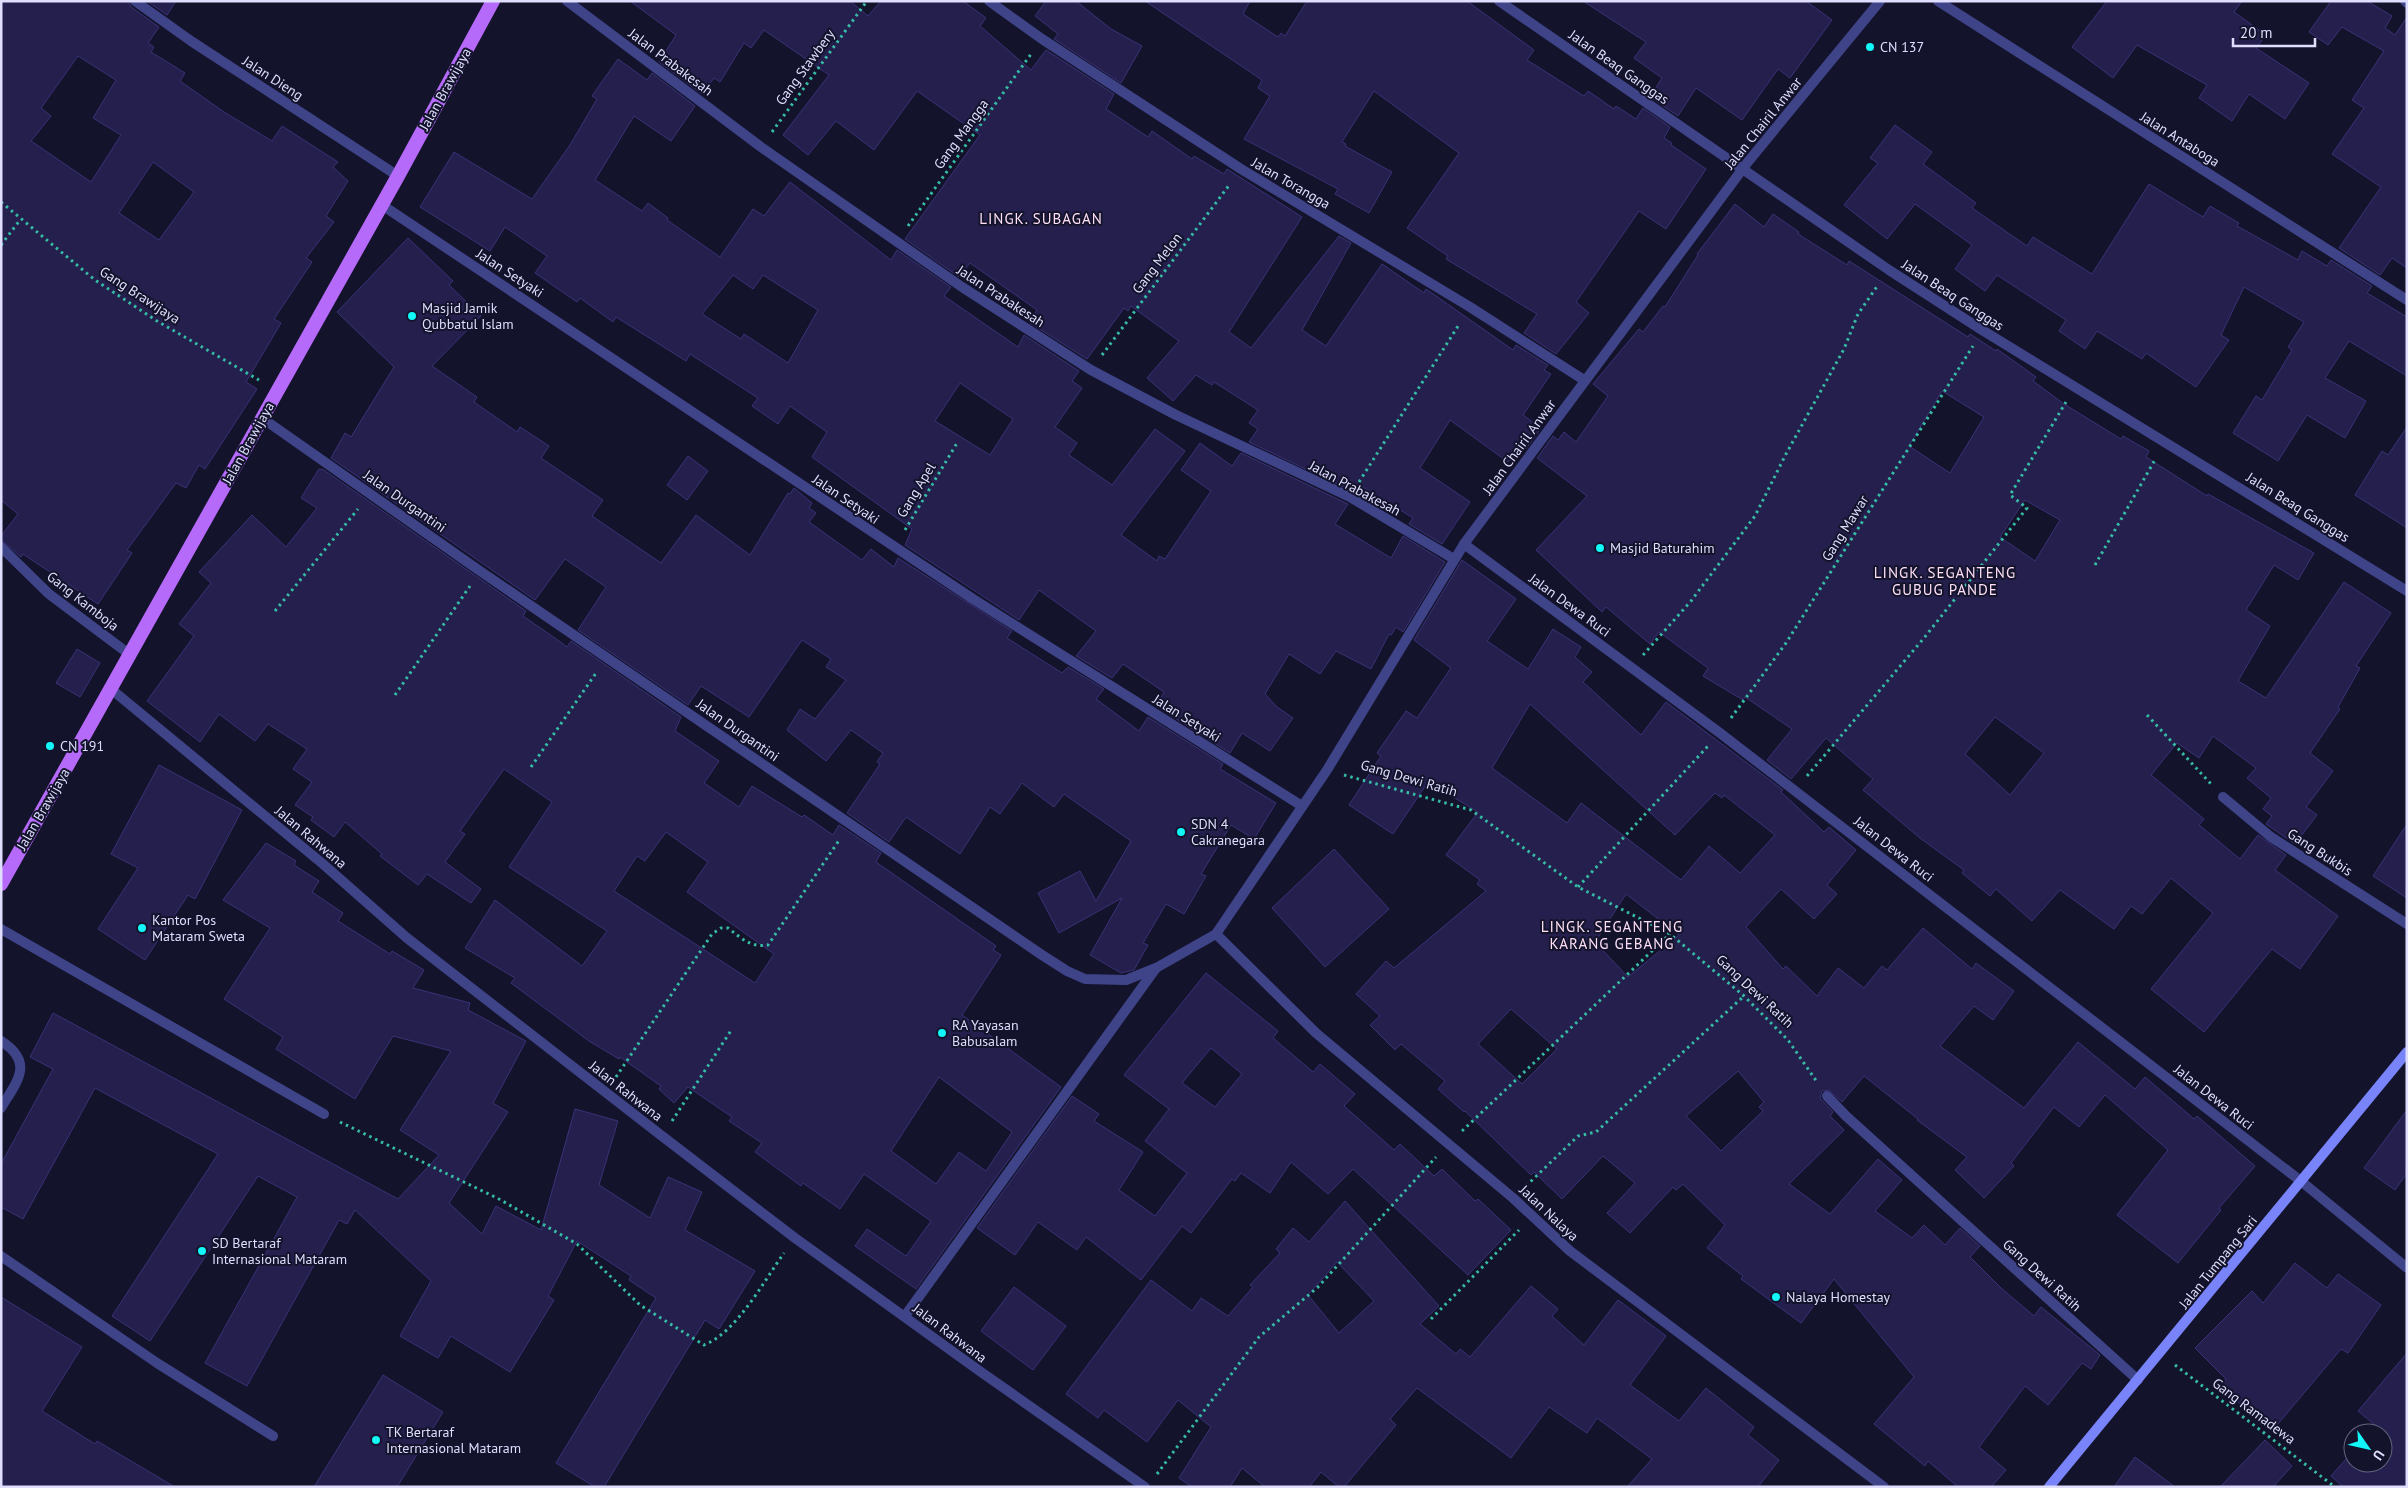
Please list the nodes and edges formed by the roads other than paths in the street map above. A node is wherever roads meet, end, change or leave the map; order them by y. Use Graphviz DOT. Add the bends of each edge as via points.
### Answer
graph roads {
  1 [pos="135,1"];
  2 [pos="494,1"];
  3 [pos="566,1"];
  4 [pos="989,1"];
  5 [pos="1499,1"];
  6 [pos="1880,1"];
  7 [pos="1938,1"];
  8 [pos="1742,169"];
  9 [pos="398,176"];
  10 [pos="382,205"];
  11 [pos="2407,300"];
  12 [pos="1584,380"];
  13 [pos="262,418"];
  14 [pos="1464,544"];
  15 [pos="1,547"];
  16 [pos="1454,559"];
  17 [pos="2407,591"];
  18 [pos="129,654"];
  19 [pos="111,689"];
  20 [pos="2224,797"];
  21 [pos="1302,806"];
  22 [pos="1,884"];
  23 [pos="2407,924"];
  24 [pos="1,929"];
  25 [pos="1216,934"];
  26 [pos="1156,968"];
  27 [pos="1,1041"];
  28 [pos="2407,1052"];
  29 [pos="1827,1096"];
  30 [pos="1,1108"];
  31 [pos="324,1114"];
  32 [pos="2302,1182"];
  33 [pos="1,1256"];
  34 [pos="2407,1268"];
  35 [pos="905,1316"];
  36 [pos="2138,1380"];
  37 [pos="273,1436"];
  38 [pos="1144,1487"];
  39 [pos="1884,1487"];
  40 [pos="2050,1487"];
  1 -- 9 [label="street, Jalan Dieng"];
  2 -- 9 [label="main road, Jalan Brawijaya"];
  3 -- 16 [label="street, Jalan Prabakesah" via="761,147 962,287 1090,370 1350,498"];
  4 -- 12 [label="street, Jalan Torangga" via="1241,169"];
  5 -- 8 [label="street, Jalan Beaq Ganggas"];
  6 -- 8 [label="street, Jalan Chairil Anwar"];
  7 -- 11 [label="street, Jalan Antaboga"];
  8 -- 12 [label="street, Jalan Chairil Anwar"];
  8 -- 17 [label="street, Jalan Beaq Ganggas" via="1982,330"];
  9 -- 10 [label="main road, Jalan Brawijaya"];
  10 -- 13 [label="main road, Jalan Brawijaya"];
  10 -- 21 [label="street, Jalan Setyaki" via="894,548"];
  12 -- 14 [label="street, Jalan Chairil Anwar"];
  13 -- 18 [label="main road, Jalan Brawijaya"];
  13 -- 26 [label="street, Jalan Durgantini" via="972,909 1067,971 1085,979 1126,980"];
  14 -- 16 [label="street, Jalan Chairil Anwar"];
  14 -- 32 [label="street, Jalan Dewa Ruci" via="1795,790"];
  15 -- 18 [label="street, Gang Kamboja" via="49,594"];
  16 -- 21 [label="street, Jalan Chairil Anwar"];
  18 -- 19 [label="main road, Jalan Brawijaya"];
  19 -- 22 [label="main road, Jalan Brawijaya"];
  19 -- 35 [label="street, Jalan Rahwana" via="407,938 795,1238"];
  20 -- 23 [label="street, Gang Bukbis" via="2271,837"];
  21 -- 25 [label="street, Jalan Chairil Anwar"];
  24 -- 31 [label="street"];
  25 -- 26 [label="street, Jalan Durgantini"];
  25 -- 39 [label="street, Jalan Nalaya" via="1316,1033 1513,1198 1570,1252"];
  26 -- 35 [label="street"];
  27 -- 30 [label="street" via="19,1057 21,1066 19,1078"];
  28 -- 32 [label="main road, Jalan Tumpang Sari"];
  29 -- 36 [label="street, Gang Dewi Ratih"];
  32 -- 34 [label="street, Jalan Dewa Ruci"];
  32 -- 36 [label="main road, Jalan Tumpang Sari"];
  33 -- 37 [label="street" via="157,1363"];
  35 -- 38 [label="street, Jalan Rahwana"];
  36 -- 40 [label="main road, Jalan Tumpang Sari"];
}
